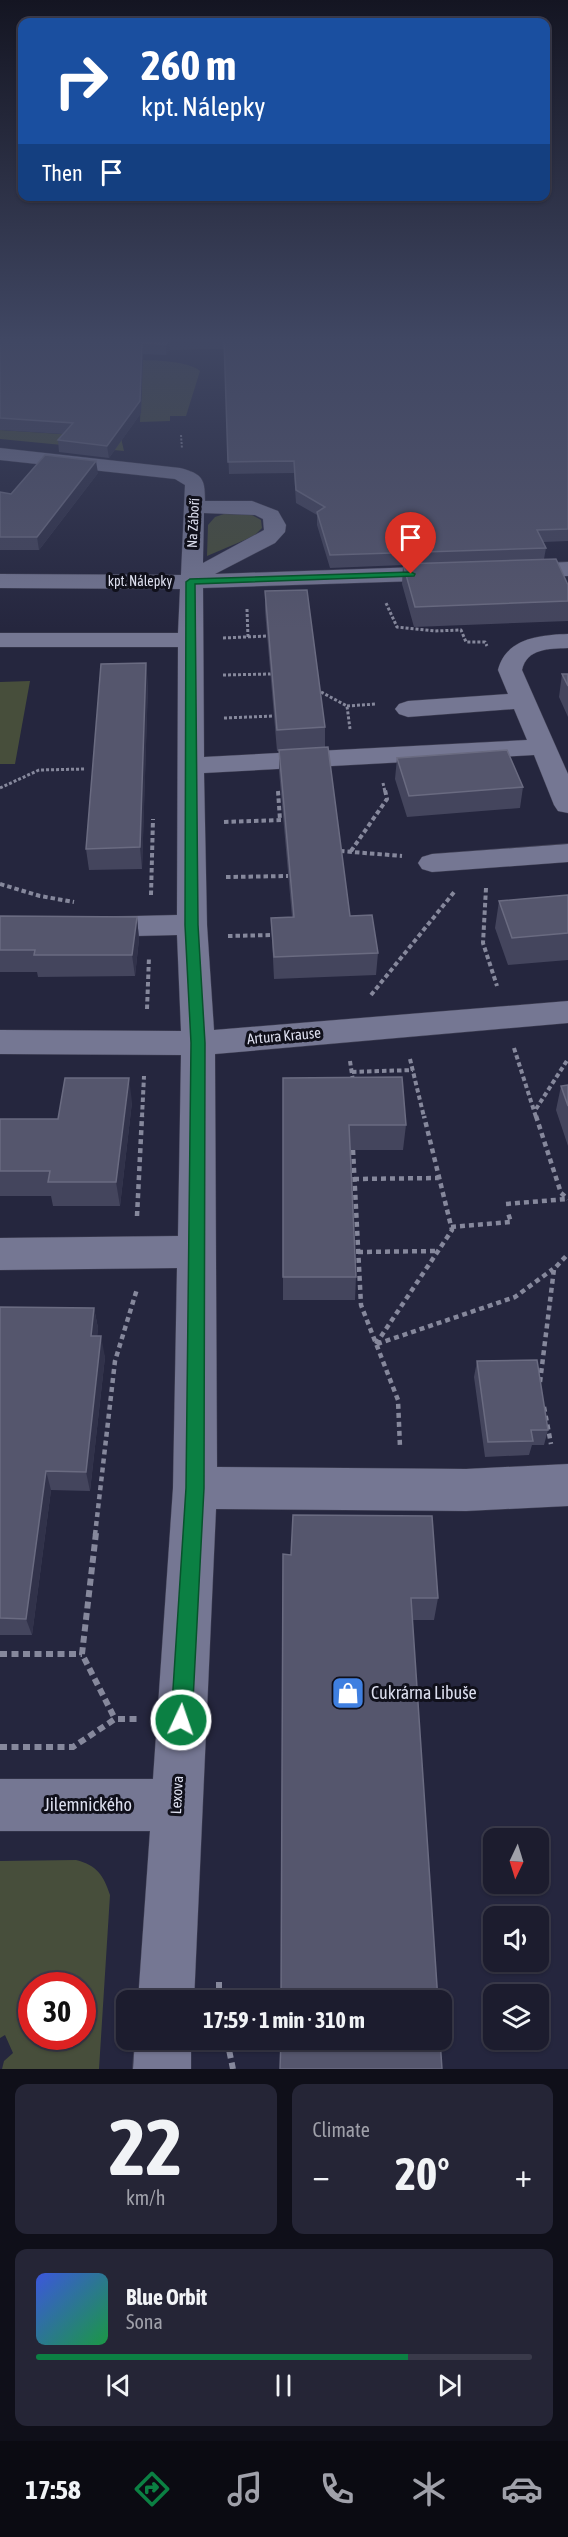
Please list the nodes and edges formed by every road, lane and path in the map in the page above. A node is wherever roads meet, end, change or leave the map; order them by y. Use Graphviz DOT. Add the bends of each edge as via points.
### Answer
graph roads {
  1 [pos="0,454"];
  2 [pos="194,508"];
  3 [pos="568,569"];
  4 [pos="498,572"];
  5 [pos="464,573"];
  6 [pos="0,581"];
  7 [pos="190,582"];
  8 [pos="383,596"];
  9 [pos="253,604"];
  10 [pos="267,636"];
  11 [pos="248,637"];
  12 [pos="201,639"];
  13 [pos="0,640"];
  14 [pos="568,641"];
  15 [pos="271,674"];
  16 [pos="213,676"];
  17 [pos="321,692"];
  18 [pos="517,701"];
  19 [pos="408,709"];
  20 [pos="274,716"];
  21 [pos="215,718"];
  22 [pos="543,747"];
  23 [pos="365,758"];
  24 [pos="192,766"];
  25 [pos="85,769"];
  26 [pos="0,788"];
  27 [pos="568,805"];
  28 [pos="283,820"];
  29 [pos="218,822"];
  30 [pos="351,850"];
  31 [pos="340,851"];
  32 [pos="568,853"];
  33 [pos="432,863"];
  34 [pos="288,876"];
  35 [pos="220,878"];
  36 [pos="0,884"];
  37 [pos="476,888"];
  38 [pos="466,889"];
  39 [pos="72,914"];
  40 [pos="192,925"];
  41 [pos="281,934"];
  42 [pos="222,936"];
  43 [pos="367,1001"];
  44 [pos="501,1002"];
  45 [pos="568,1012"];
  46 [pos="402,1026"];
  47 [pos="346,1031"];
  48 [pos="0,1042"];
  49 [pos="146,1043"];
  50 [pos="198,1043"];
  51 [pos="568,1059"];
  52 [pos="413,1070"];
  53 [pos="352,1072"];
  54 [pos="354,1092"];
  55 [pos="535,1110"];
  56 [pos="352,1150"];
  57 [pos="439,1178"];
  58 [pos="354,1179"];
  59 [pos="568,1199"];
  60 [pos="506,1204"];
  61 [pos="508,1213"];
  62 [pos="450,1227"];
  63 [pos="438,1251"];
  64 [pos="137,1252"];
  65 [pos="196,1252"];
  66 [pos="358,1252"];
  67 [pos="0,1254"];
  68 [pos="568,1254"];
  69 [pos="554,1269"];
  70 [pos="376,1344"];
  71 [pos="542,1392"];
  72 [pos="398,1400"];
  73 [pos="544,1404"];
  74 [pos="563,1485"];
  75 [pos="195,1488"];
  76 [pos="0,1654"];
  77 [pos="82,1654"];
  78 [pos="115,1719"];
  79 [pos="181,1720"];
  80 [pos="0,1747"];
  81 [pos="0,1805"];
  82 [pos="176,1805"];
  83 [pos="219,1978"];
  84 [pos="166,1990"];
  85 [pos="219,1990"];
  86 [pos="163,2050"];
  87 [pos="229,2050"];
  88 [pos="162,2069"];
  89 [pos="233,2069"];
  1 -- 2 [label="street, Na Záboří" via="180,474 195,482"];
  2 -- 7 [label="street, Na Záboří"];
  2 -- 7 [label="street" via="262,510 276,524 273,534"];
  3 -- 4 [label="street"];
  5 -- 7 [label="street, kpt. Nálepky"];
  6 -- 7 [label="street, kpt. Nálepky"];
  7 -- 12 [label="street, Lexova"];
  8 -- 18 [label="path" via="397,627 461,630 466,642 485,642"];
  9 -- 11 [label="path" via="246,611"];
  10 -- 11 [label="path"];
  11 -- 12 [label="path"];
  12 -- 13 [label="street"];
  12 -- 24 [label="street, Lexova"];
  14 -- 18 [label="street" via="534,645 511,658"];
  15 -- 16 [label="path"];
  17 -- 23 [label="path" via="347,706"];
  18 -- 19 [label="street"];
  18 -- 22 [label="street"];
  20 -- 21 [label="path"];
  22 -- 23 [label="street"];
  22 -- 27 [label="street"];
  23 -- 24 [label="street"];
  23 -- 30 [label="path" via="387,799"];
  24 -- 40 [label="street, Lexova"];
  25 -- 26 [label="path" via="39,770"];
  28 -- 29 [label="path"];
  30 -- 31 [label="path"];
  30 -- 33 [label="path" via="431,858"];
  32 -- 33 [label="street"];
  34 -- 35 [label="path"];
  36 -- 39 [label="path" via="40,896"];
  37 -- 44 [label="path" via="487,887 483,943"];
  38 -- 43 [label="path" via="456,890"];
  39 -- 40 [label="street"];
  40 -- 50 [label="street, Lexova"];
  41 -- 42 [label="path"];
  44 -- 45 [label="street, Artura Krause"];
  44 -- 46 [label="street, Artura Krause"];
  44 -- 55 [label="path"];
  46 -- 47 [label="street, Artura Krause"];
  46 -- 52 [label="path"];
  47 -- 50 [label="street, Artura Krause"];
  47 -- 53 [label="path"];
  48 -- 49 [label="street, Artura Krause"];
  49 -- 50 [label="street, Artura Krause"];
  49 -- 64 [label="path"];
  50 -- 65 [label="street, Lexova"];
  51 -- 55 [label="path"];
  52 -- 53 [label="path"];
  52 -- 57 [label="path"];
  53 -- 54 [label="path"];
  55 -- 59 [label="path" via="561,1193"];
  56 -- 58 [label="path"];
  57 -- 58 [label="path"];
  57 -- 62 [label="path"];
  58 -- 66 [label="path"];
  59 -- 60 [label="path"];
  61 -- 62 [label="path" via="511,1222"];
  62 -- 63 [label="path" via="452,1230"];
  63 -- 66 [label="path"];
  63 -- 70 [label="path"];
  64 -- 65 [label="street"];
  64 -- 67 [label="street"];
  64 -- 77 [label="path" via="140,1281 115,1361"];
  65 -- 75 [label="street, Lexova"];
  66 -- 70 [label="path" via="361,1305"];
  68 -- 69 [label="path"];
  69 -- 70 [label="path" via="515,1297"];
  69 -- 71 [label="path" via="540,1381"];
  70 -- 72 [label="path"];
  73 -- 74 [label="path"];
  74 -- 75 [label="street" via="466,1491"];
  75 -- 79 [label="street, Lexova"];
  76 -- 77 [label="path"];
  77 -- 78 [label="path"];
  78 -- 79 [label="path"];
  78 -- 80 [label="path" via="73,1747"];
  79 -- 82 [label="street, Lexova"];
  81 -- 82 [label="street, Jilemnického"];
  82 -- 84 [label="street, Lexova"];
  83 -- 85 [label="path"];
  86 -- 88 [label="street"];
  87 -- 89 [label="path"];
}
